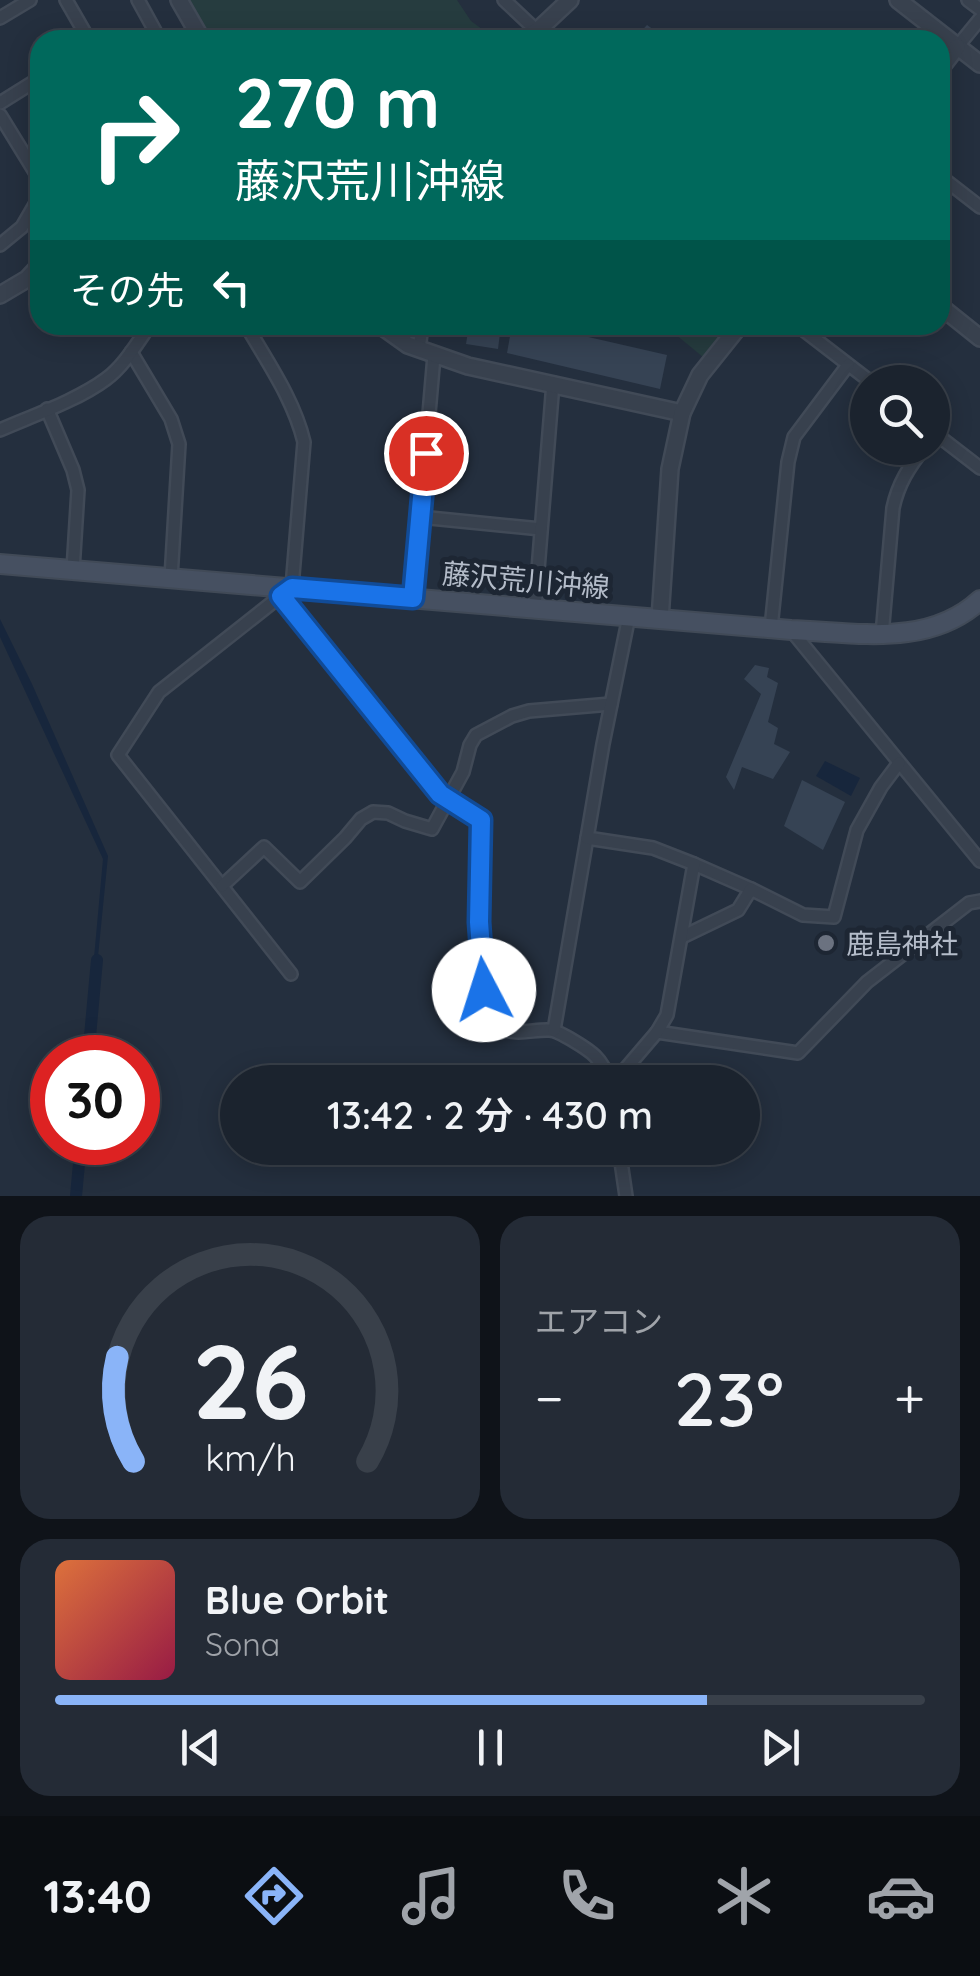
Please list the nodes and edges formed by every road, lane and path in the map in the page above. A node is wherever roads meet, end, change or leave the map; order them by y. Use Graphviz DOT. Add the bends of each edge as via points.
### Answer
graph roads {
  1 [pos="30,0"];
  2 [pos="66,0"];
  3 [pos="138,0"];
  4 [pos="179,0"];
  5 [pos="570,0"];
  6 [pos="898,0"];
  7 [pos="968,0"];
  8 [pos="507,2"];
  9 [pos="980,9"];
  10 [pos="0,18"];
  11 [pos="980,18"];
  12 [pos="83,30"];
  13 [pos="154,30"];
  14 [pos="196,30"];
  15 [pos="536,30"];
  16 [pos="538,30"];
  17 [pos="936,30"];
  18 [pos="950,41"];
  19 [pos="957,47"];
  20 [pos="950,56"];
  21 [pos="980,64"];
  22 [pos="30,84"];
  23 [pos="0,103"];
  24 [pos="0,114"];
  25 [pos="30,164"];
  26 [pos="950,184"];
  27 [pos="980,208"];
  28 [pos="30,213"];
  29 [pos="2,241"];
  30 [pos="30,275"];
  31 [pos="0,295"];
  32 [pos="950,314"];
  33 [pos="143,335"];
  34 [pos="252,335"];
  35 [pos="394,335"];
  36 [pos="423,335"];
  37 [pos="732,335"];
  38 [pos="810,335"];
  39 [pos="980,338"];
  40 [pos="131,352"];
  41 [pos="426,353"];
  42 [pos="848,365"];
  43 [pos="553,383"];
  44 [pos="46,409"];
  45 [pos="682,412"];
  46 [pos="0,430"];
  47 [pos="950,446"];
  48 [pos="911,465"];
  49 [pos="980,468"];
  50 [pos="420,518"];
  51 [pos="541,529"];
  52 [pos="0,564"];
  53 [pos="73,570"];
  54 [pos="171,578"];
  55 [pos="286,592"];
  56 [pos="413,598"];
  57 [pos="980,600"];
  58 [pos="534,608"];
  59 [pos="629,616"];
  60 [pos="660,619"];
  61 [pos="771,628"];
  62 [pos="790,630"];
  63 [pos="882,635"];
  64 [pos="611,704"];
  65 [pos="898,764"];
  66 [pos="447,798"];
  67 [pos="587,838"];
  68 [pos="980,861"];
  69 [pos="694,864"];
  70 [pos="222,886"];
  71 [pos="751,889"];
  72 [pos="980,901"];
  73 [pos="682,937"];
  74 [pos="292,974"];
  75 [pos="554,1030"];
  76 [pos="657,1032"];
  77 [pos="600,1065"];
  78 [pos="629,1065"];
  79 [pos="621,1165"];
  80 [pos="626,1196"];
  1 -- 10 [label="street"];
  2 -- 12 [label="street"];
  3 -- 13 [label="street"];
  4 -- 14 [label="street"];
  5 -- 16 [label="street"];
  6 -- 17 [label="street"];
  7 -- 9 [label="street"];
  8 -- 15 [label="street"];
  11 -- 19 [label="street"];
  18 -- 19 [label="street"];
  19 -- 20 [label="street"];
  19 -- 21 [label="street"];
  22 -- 23 [label="street"];
  24 -- 25 [label="street"];
  26 -- 27 [label="street"];
  28 -- 29 [label="street"];
  30 -- 31 [label="street"];
  32 -- 39 [label="street"];
  33 -- 40 [label="street"];
  34 -- 55 [label="street" via="290,401 304,442"];
  35 -- 41 [label="street"];
  36 -- 41 [label="street"];
  37 -- 45 [label="street" via="700,375"];
  38 -- 42 [label="street"];
  40 -- 44 [label="street" via="109,377"];
  40 -- 54 [label="street" via="179,444"];
  41 -- 43 [label="street"];
  41 -- 50 [label="street"];
  42 -- 61 [label="street" via="794,437"];
  43 -- 45 [label="street"];
  43 -- 51 [label="street"];
  44 -- 46 [label="street"];
  44 -- 53 [label="street" via="78,490"];
  45 -- 60 [label="street" via="670,469"];
  47 -- 49 [label="street"];
  48 -- 63 [label="street" via="892,508"];
  50 -- 51 [label="street"];
  50 -- 56 [label="street"];
  51 -- 58 [label="street"];
  52 -- 53 [label="main road, 藤沢荒川沖線"];
  53 -- 54 [label="main road, 藤沢荒川沖線"];
  54 -- 55 [label="main road, 藤沢荒川沖線"];
  55 -- 56 [label="main road, 藤沢荒川沖線"];
  55 -- 66 [label="street"];
  55 -- 70 [label="street" via="159,692 118,756"];
  56 -- 58 [label="main road, 藤沢荒川沖線"];
  57 -- 63 [label="main road, 藤沢荒川沖線" via="933,628"];
  58 -- 59 [label="main road, 藤沢荒川沖線"];
  59 -- 60 [label="main road, 藤沢荒川沖線"];
  59 -- 64 [label="street"];
  60 -- 61 [label="main road, 藤沢荒川沖線"];
  61 -- 62 [label="main road, 藤沢荒川沖線"];
  62 -- 63 [label="main road, 藤沢荒川沖線"];
  62 -- 65 [label="street"];
  64 -- 66 [label="street" via="528,711 476,735"];
  64 -- 67 [label="street"];
  65 -- 68 [label="street"];
  65 -- 71 [label="street" via="858,830 834,917 803,915"];
  66 -- 70 [label="street" via="432,829 373,812 300,882 264,846"];
  66 -- 75 [label="street" via="481,820 479,922 488,1011 508,1032"];
  67 -- 69 [label="street" via="652,848"];
  67 -- 75 [label="street"];
  69 -- 71 [label="street"];
  69 -- 73 [label="street"];
  70 -- 74 [label="street"];
  71 -- 73 [label="street" via="738,910"];
  72 -- 76 [label="street" via="969,902 867,982 798,1053"];
  73 -- 76 [label="street" via="667,1015"];
  75 -- 77 [label="street"];
  76 -- 78 [label="street"];
  79 -- 80 [label="street"];
}
